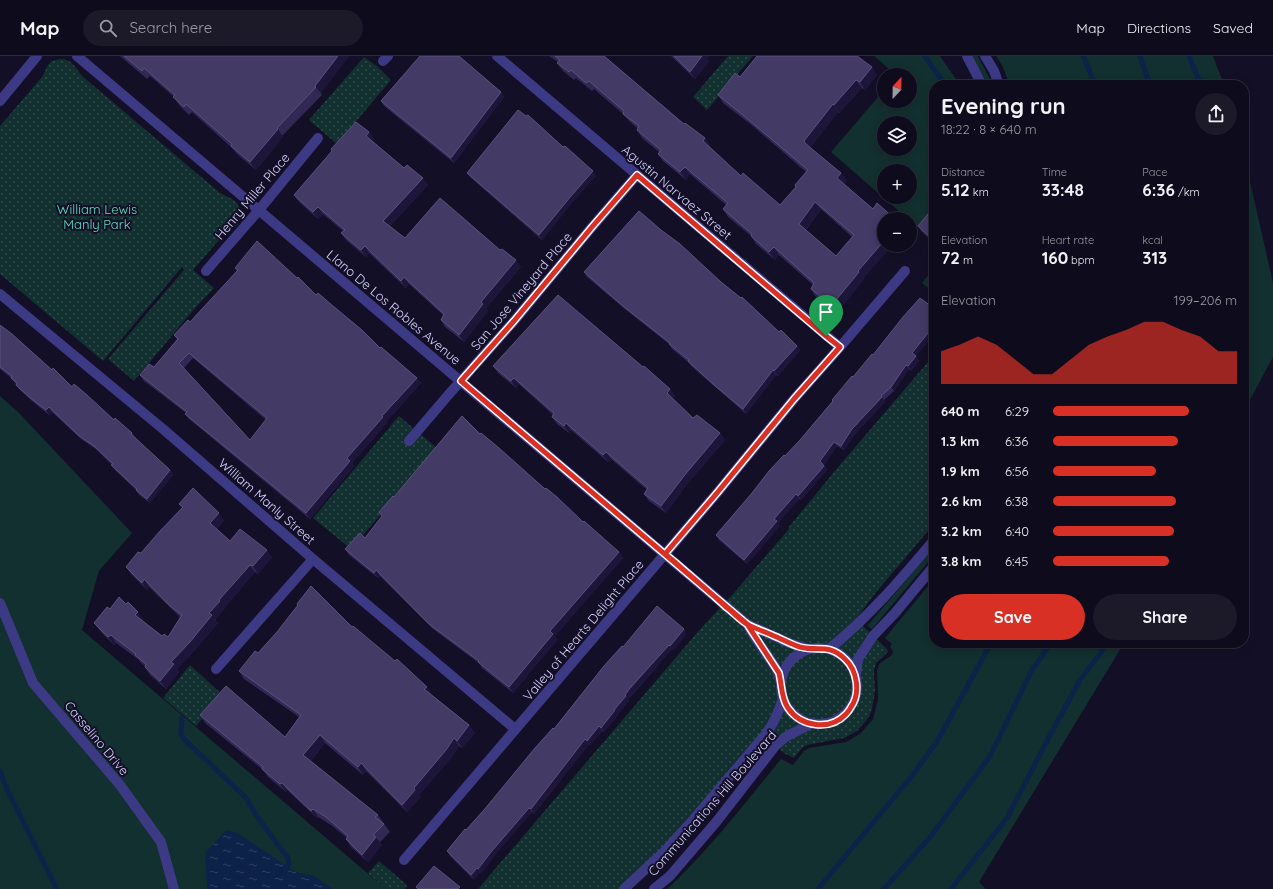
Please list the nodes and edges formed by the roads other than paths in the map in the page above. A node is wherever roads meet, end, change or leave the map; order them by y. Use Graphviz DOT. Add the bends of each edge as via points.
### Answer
graph roads {
  1 [pos="37,56"];
  2 [pos="78,56"];
  3 [pos="497,56"];
  4 [pos="967,56"];
  5 [pos="985,56"];
  6 [pos="979,80"];
  7 [pos="997,80"];
  8 [pos="0,101"];
  9 [pos="318,138"];
  10 [pos="637,175"];
  11 [pos="259,210"];
  12 [pos="206,271"];
  13 [pos="905,271"];
  14 [pos="0,294"];
  15 [pos="840,347"];
  16 [pos="461,381"];
  17 [pos="409,441"];
  18 [pos="929,546"];
  19 [pos="665,554"];
  20 [pos="313,559"];
  21 [pos="929,572"];
  22 [pos="0,603"];
  23 [pos="747,624"];
  24 [pos="829,648"];
  25 [pos="809,649"];
  26 [pos="216,669"];
  27 [pos="855,677"];
  28 [pos="781,683"];
  29 [pos="783,698"];
  30 [pos="811,724"];
  31 [pos="515,729"];
  32 [pos="404,860"];
  33 [pos="174,889"];
  34 [pos="624,889"];
  35 [pos="654,889"];
  1 -- 8 [label="street"];
  2 -- 11 [label="street, Llano De Los Robles Avenue"];
  3 -- 10 [label="street, Agustin Narvaez Street"];
  4 -- 6 [label="street"];
  5 -- 7 [label="street"];
  9 -- 11 [label="street, Henry Miller Place"];
  10 -- 15 [label="street, Agustin Narvaez Street"];
  10 -- 16 [label="street, San Jose Vineyard Place"];
  11 -- 12 [label="street, Henry Miller Place"];
  11 -- 16 [label="street, Llano De Los Robles Avenue"];
  13 -- 15 [label="street, Valley of Hearts Delight Place"];
  14 -- 20 [label="street, William Manly Street" via="164,430"];
  15 -- 19 [label="street, Valley of Hearts Delight Place"];
  16 -- 17 [label="street, San Jose Vineyard Place"];
  16 -- 19 [label="street, Llano De Los Robles Avenue"];
  18 -- 24 [label="street" via="859,624"];
  19 -- 23 [label="street, Llano De Los Robles Avenue"];
  19 -- 31 [label="street, Valley of Hearts Delight Place"];
  20 -- 26 [label="street"];
  20 -- 31 [label="street, William Manly Street"];
  21 -- 27 [label="street" via="872,636 858,659"];
  22 -- 33 [label="street, Casselino Drive" via="33,683 120,784 161,842"];
  23 -- 25 [label="street, Llano De Los Robles Avenue"];
  23 -- 28 [label="street, Llano De Los Robles Avenue" via="779,673"];
  24 -- 25 [label="street"];
  24 -- 27 [label="street" via="847,660"];
  25 -- 28 [label="street" via="789,663"];
  27 -- 30 [label="street" via="856,696 846,714 827,724"];
  28 -- 29 [label="street"];
  29 -- 30 [label="street" via="793,715"];
  29 -- 34 [label="street, Communications Hill Boulevard" via="778,713 765,735 663,853"];
  30 -- 35 [label="street, Communications Hill Boulevard" via="794,731 776,745 717,821 670,876"];
  31 -- 32 [label="street, Valley of Hearts Delight Place"];
}
